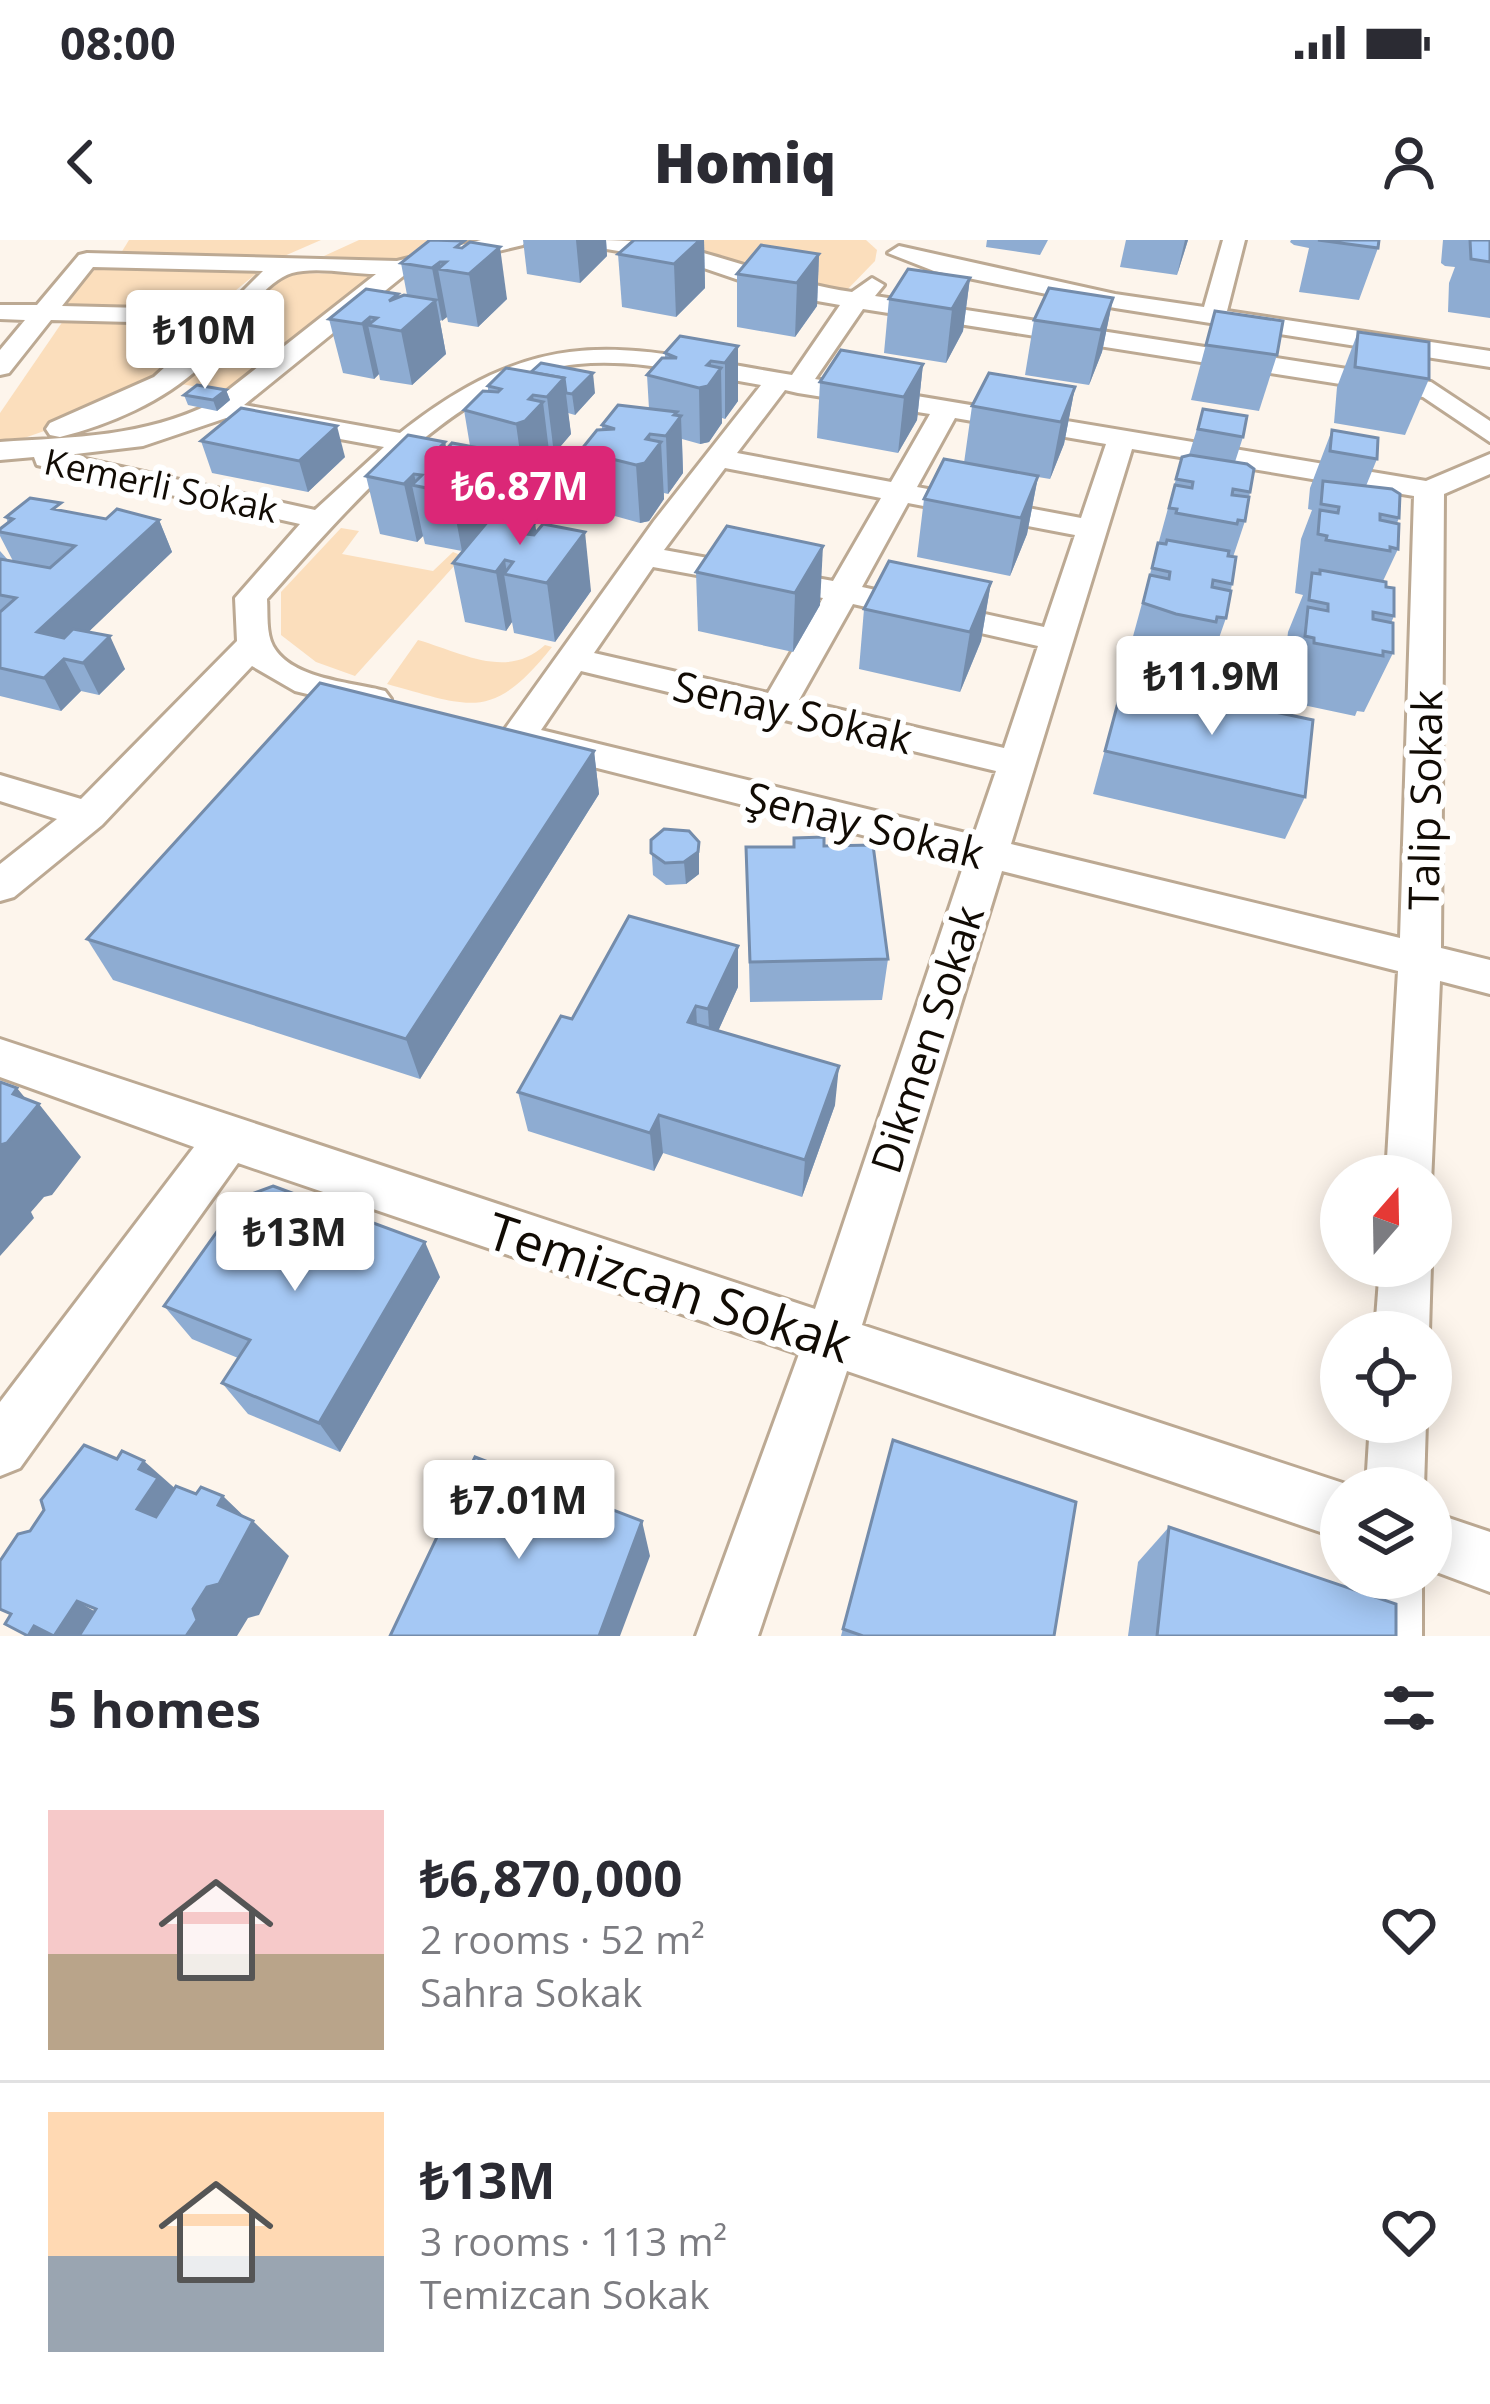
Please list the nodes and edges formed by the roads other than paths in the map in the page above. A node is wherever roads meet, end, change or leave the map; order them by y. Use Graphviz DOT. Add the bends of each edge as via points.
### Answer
graph roads {
  1 [pos="344,240"];
  2 [pos="515,240"];
  3 [pos="594,240"];
  4 [pos="1234,240"];
  5 [pos="904,246"];
  6 [pos="285,267"];
  7 [pos="399,268"];
  8 [pos="0,297"];
  9 [pos="859,301"];
  10 [pos="50,306"];
  11 [pos="0,312"];
  12 [pos="1214,315"];
  13 [pos="226,316"];
  14 [pos="1490,359"];
  15 [pos="0,367"];
  16 [pos="788,384"];
  17 [pos="222,410"];
  18 [pos="946,410"];
  19 [pos="1490,434"];
  20 [pos="1121,440"];
  21 [pos="405,442"];
  22 [pos="0,451"];
  23 [pos="718,458"];
  24 [pos="1490,464"];
  25 [pos="1429,490"];
  26 [pos="898,494"];
  27 [pos="321,520"];
  28 [pos="1091,529"];
  29 [pos="644,556"];
  30 [pos="842,592"];
  31 [pos="1055,640"];
  32 [pos="254,644"];
  33 [pos="571,658"];
  34 [pos="407,707"];
  35 [pos="778,707"];
  36 [pos="474,725"];
  37 [pos="518,736"];
  38 [pos="1016,764"];
  39 [pos="0,788"];
  40 [pos="88,815"];
  41 [pos="985,854"];
  42 [pos="0,886"];
  43 [pos="1420,959"];
  44 [pos="1490,977"];
  45 [pos="0,1058"];
  46 [pos="228,1139"];
  47 [pos="1411,1155"];
  48 [pos="830,1340"];
  49 [pos="0,1448"];
  50 [pos="1320,1503"];
  51 [pos="1452,1548"];
  52 [pos="1490,1562"];
  53 [pos="1392,1599"];
  54 [pos="727,1636"];
  55 [pos="1391,1636"];
  1 -- 6 [label="street"];
  2 -- 7 [label="street"];
  3 -- 9 [label="street"];
  4 -- 12 [label="street"];
  5 -- 9 [label="street"];
  5 -- 12 [label="street" via="1115,301"];
  6 -- 7 [label="street"];
  6 -- 10 [label="street" via="87,260"];
  6 -- 13 [label="street"];
  7 -- 17 [label="street"];
  8 -- 10 [label="street"];
  9 -- 16 [label="street"];
  9 -- 19 [label="street" via="1431,390"];
  10 -- 11 [label="street"];
  10 -- 13 [label="street"];
  10 -- 15 [label="street"];
  12 -- 14 [label="street"];
  13 -- 22 [label="street" via="192,361 120,408"];
  16 -- 18 [label="street"];
  16 -- 21 [label="street" via="638,357 569,357 487,387"];
  16 -- 23 [label="street"];
  17 -- 21 [label="street"];
  17 -- 22 [label="street" via="151,437"];
  18 -- 20 [label="street"];
  18 -- 26 [label="street"];
  20 -- 25 [label="street"];
  20 -- 28 [label="street, Dikmen Sokak"];
  21 -- 27 [label="street"];
  22 -- 27 [label="street, Kemerli Sokak"];
  23 -- 26 [label="street"];
  23 -- 29 [label="street"];
  24 -- 25 [label="street"];
  25 -- 43 [label="street, Talip Sokak"];
  26 -- 28 [label="street"];
  26 -- 30 [label="street"];
  27 -- 32 [label="street" via="251,598"];
  28 -- 31 [label="street, Dikmen Sokak"];
  29 -- 30 [label="street"];
  29 -- 33 [label="street"];
  30 -- 31 [label="street"];
  30 -- 35 [label="street"];
  31 -- 38 [label="street, Dikmen Sokak"];
  32 -- 34 [label="street" via="296,679"];
  32 -- 40 [label="street"];
  33 -- 35 [label="street, Senay Sokak"];
  33 -- 37 [label="street"];
  35 -- 38 [label="street, Senay Sokak"];
  36 -- 37 [label="street, Şenay Sokak"];
  37 -- 41 [label="street, Şenay Sokak"];
  38 -- 41 [label="street, Dikmen Sokak"];
  39 -- 40 [label="street"];
  40 -- 42 [label="street"];
  41 -- 43 [label="street, Şenay Sokak"];
  41 -- 48 [label="street, Dikmen Sokak"];
  43 -- 44 [label="street, Şenay Sokak"];
  43 -- 47 [label="street, Talip Sokak"];
  45 -- 46 [label="street, Temizcan Sokak"];
  46 -- 48 [label="street, Temizcan Sokak"];
  46 -- 49 [label="street"];
  48 -- 50 [label="street, Temizcan Sokak"];
  48 -- 54 [label="street, Dikmen Sokak"];
  51 -- 52 [label="street"];
  53 -- 55 [label="street"];
}
